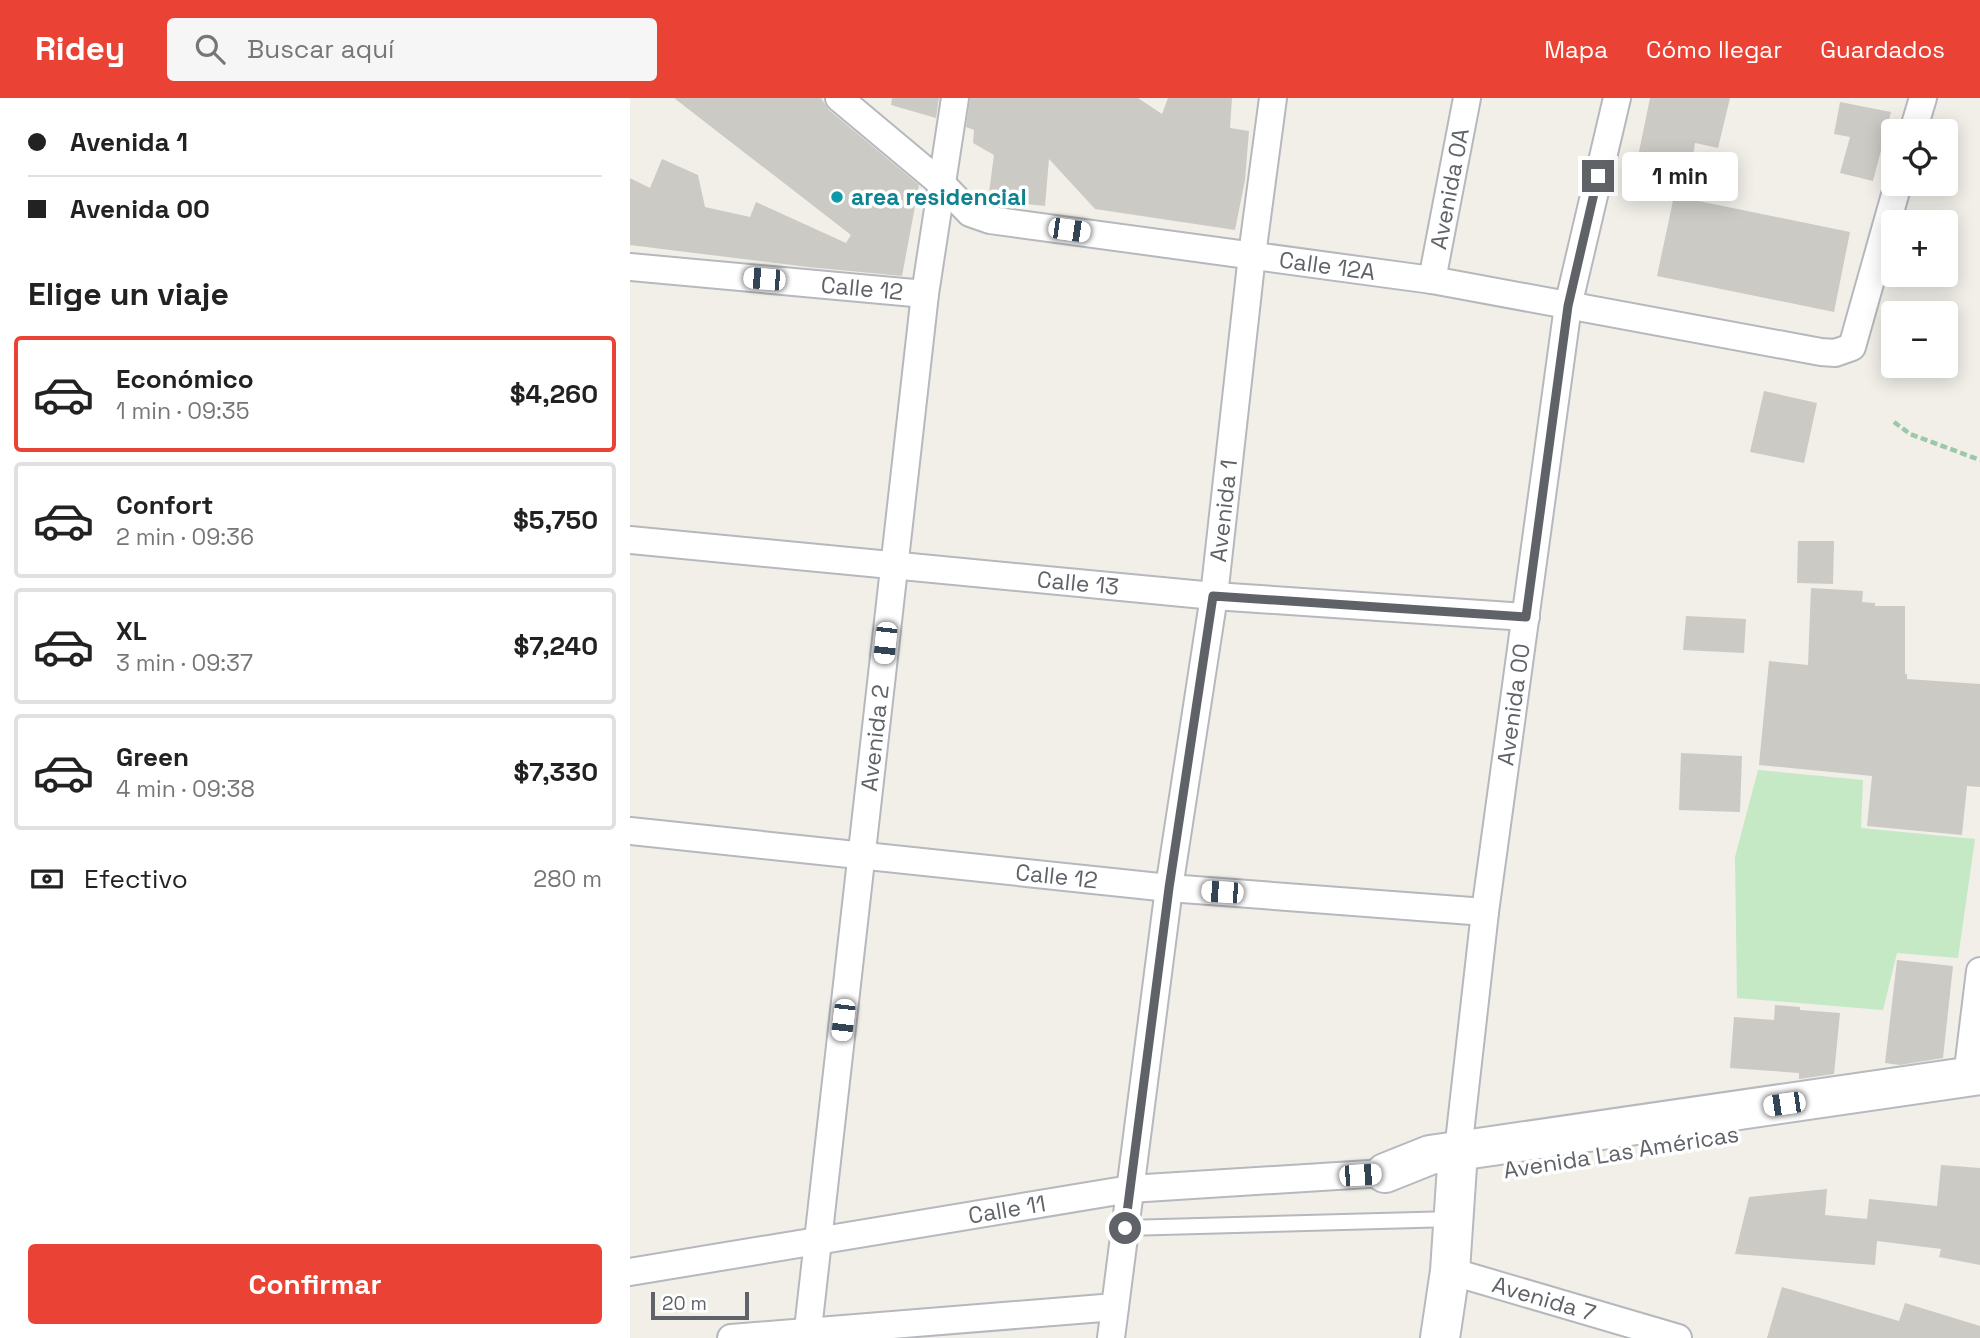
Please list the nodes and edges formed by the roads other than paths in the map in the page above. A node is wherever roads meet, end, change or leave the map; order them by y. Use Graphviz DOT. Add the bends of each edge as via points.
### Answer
graph roads {
  1 [pos="839,98"];
  2 [pos="955,98"];
  3 [pos="1273,98"];
  4 [pos="1467,98"];
  5 [pos="1617,98"];
  6 [pos="1923,98"];
  7 [pos="1917,119"];
  8 [pos="943,185"];
  9 [pos="1895,196"];
  10 [pos="1252,255"];
  11 [pos="630,267"];
  12 [pos="1432,280"];
  13 [pos="925,294"];
  14 [pos="1568,306"];
  15 [pos="630,540"];
  16 [pos="894,564"];
  17 [pos="1213,596"];
  18 [pos="1526,617"];
  19 [pos="630,831"];
  20 [pos="861,855"];
  21 [pos="1169,888"];
  22 [pos="1485,912"];
  23 [pos="1980,971"];
  24 [pos="1976,1083"];
  25 [pos="1458,1164"];
  26 [pos="1385,1173"];
  27 [pos="1130,1189"];
  28 [pos="1454,1219"];
  29 [pos="1125,1228"];
  30 [pos="818,1240"];
  31 [pos="1450,1271"];
  32 [pos="630,1272"];
  33 [pos="1115,1307"];
  34 [pos="807,1335"];
  35 [pos="731,1338"];
  36 [pos="1111,1338"];
  37 [pos="1440,1338"];
  38 [pos="1678,1338"];
  1 -- 8 [label="street, Calle 12A"];
  2 -- 8 [label="street, Avenida 2"];
  3 -- 10 [label="street, Avenida 1"];
  4 -- 12 [label="street, Avenida 0A"];
  5 -- 14 [label="street, Avenida 00"];
  6 -- 7 [label="street"];
  8 -- 10 [label="street, Calle 12A" via="970,213 990,220"];
  8 -- 13 [label="street, Avenida 2"];
  9 -- 14 [label="street, Calle 12A" via="1852,347 1835,353"];
  10 -- 12 [label="street, Calle 12A"];
  10 -- 17 [label="street, Avenida 1"];
  11 -- 13 [label="street, Calle 12"];
  12 -- 14 [label="street, Calle 12A"];
  13 -- 16 [label="street, Avenida 2"];
  14 -- 18 [label="street, Avenida 00"];
  15 -- 16 [label="street, Calle 13"];
  16 -- 17 [label="street, Calle 13"];
  16 -- 20 [label="street, Avenida 2"];
  17 -- 18 [label="street, Calle 13"];
  17 -- 21 [label="street, Avenida 1"];
  18 -- 22 [label="street, Avenida 00"];
  19 -- 20 [label="street, Calle 12"];
  20 -- 21 [label="street, Calle 12"];
  20 -- 30 [label="street, Avenida 2"];
  21 -- 22 [label="street, Calle 12"];
  21 -- 27 [label="street, Avenida 1"];
  22 -- 25 [label="street, Avenida 00"];
  23 -- 24 [label="street"];
  24 -- 25 [label="main road"];
  25 -- 26 [label="main road" via="1430,1155"];
  25 -- 28 [label="main road"];
  26 -- 27 [label="street, Calle 11"];
  27 -- 29 [label="street, Avenida 1"];
  27 -- 30 [label="street, Calle 11"];
  28 -- 29 [label="lane"];
  28 -- 31 [label="main road"];
  29 -- 33 [label="street, Avenida 1"];
  30 -- 32 [label="street, Calle 11"];
  30 -- 34 [label="street, Avenida 2"];
  31 -- 37 [label="main road"];
  31 -- 38 [label="street, Avenida 7"];
  33 -- 34 [label="street"];
  33 -- 36 [label="street, Avenida 1"];
  34 -- 35 [label="street"];
}
